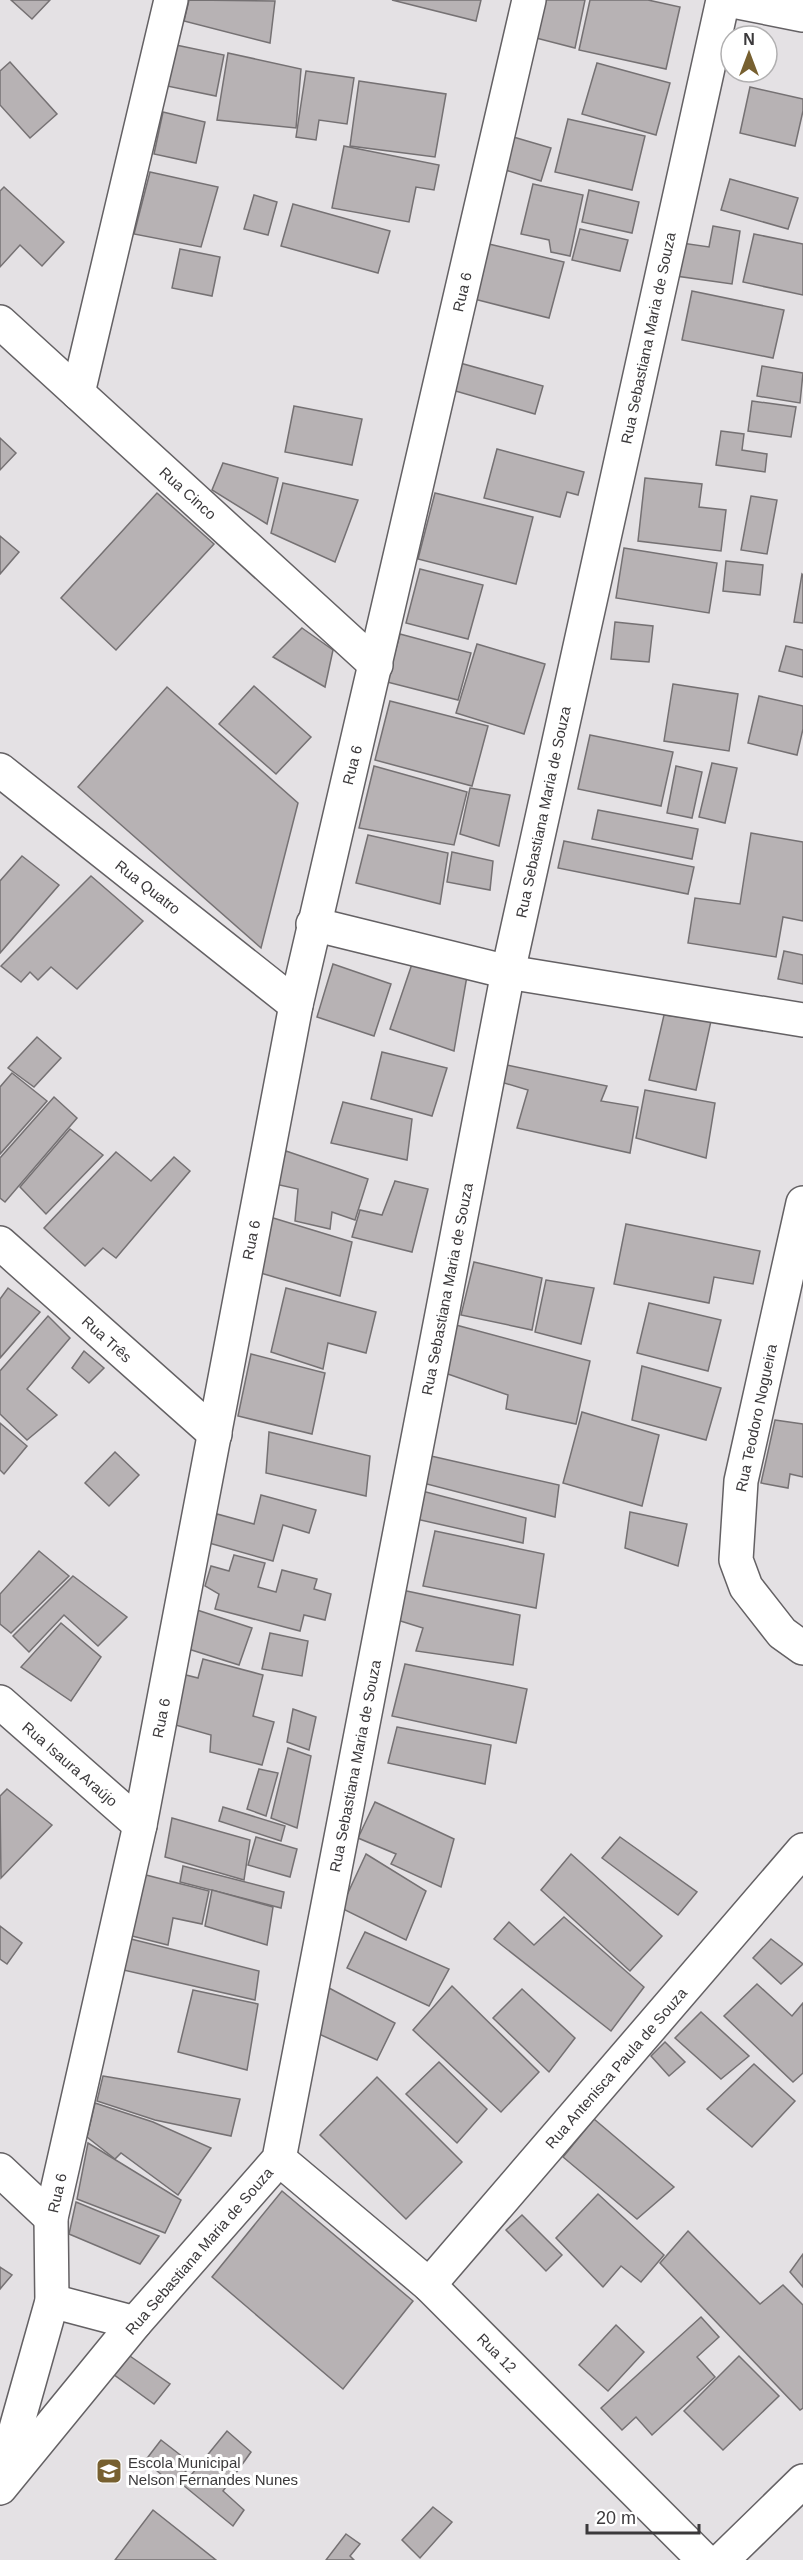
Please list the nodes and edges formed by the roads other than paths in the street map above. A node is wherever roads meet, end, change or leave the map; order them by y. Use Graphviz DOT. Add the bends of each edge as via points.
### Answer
graph roads {
  1 [pos="171,0"];
  2 [pos="529,0"];
  3 [pos="723,0"];
  4 [pos="728,0"];
  5 [pos="803,15"];
  6 [pos="0,322"];
  7 [pos="78,393"];
  8 [pos="376,665"];
  9 [pos="0,770"];
  10 [pos="313,924"];
  11 [pos="508,972"];
  12 [pos="296,1005"];
  13 [pos="803,1020"];
  14 [pos="803,1203"];
  15 [pos="0,1243"];
  16 [pos="215,1434"];
  17 [pos="803,1648"];
  18 [pos="0,1702"];
  19 [pos="141,1825"];
  20 [pos="803,1850"];
  21 [pos="279,2159"];
  22 [pos="0,2170"];
  23 [pos="51,2218"];
  24 [pos="429,2285"];
  25 [pos="52,2301"];
  26 [pos="135,2323"];
  27 [pos="803,2481"];
  28 [pos="0,2484"];
  29 [pos="0,2488"];
  30 [pos="704,2560"];
  31 [pos="722,2560"];
  1 -- 7 [label="street"];
  2 -- 8 [label="street, Rua 6"];
  3 -- 11 [label="street, Rua Sebastiana Maria de Souza"];
  4 -- 5 [label="street"];
  6 -- 7 [label="street, Rua Cinco"];
  7 -- 8 [label="street, Rua Cinco"];
  8 -- 10 [label="street, Rua 6"];
  9 -- 12 [label="street, Rua Quatro"];
  10 -- 11 [label="street"];
  10 -- 12 [label="street, Rua 6"];
  11 -- 13 [label="street"];
  11 -- 21 [label="street, Rua Sebastiana Maria de Souza"];
  12 -- 16 [label="street, Rua 6"];
  14 -- 17 [label="street, Rua Teodoro Nogueira" via="741,1481 736,1560 753,1596 782,1633"];
  15 -- 16 [label="street, Rua Três"];
  16 -- 19 [label="street, Rua 6"];
  18 -- 19 [label="street, Rua Isaura Araújo"];
  19 -- 23 [label="street, Rua 6"];
  20 -- 24 [label="street, Rua Antenisca Paula de Souza"];
  21 -- 24 [label="street, Rua 12"];
  21 -- 26 [label="street, Rua Sebastiana Maria de Souza"];
  22 -- 23 [label="street"];
  23 -- 25 [label="street, Rua 6"];
  24 -- 30 [label="street, Rua 12"];
  25 -- 26 [label="street"];
  25 -- 28 [label="street, Rua 6"];
  26 -- 29 [label="street, Rua Sebastiana Maria de Souza"];
  27 -- 31 [label="street"];
}
